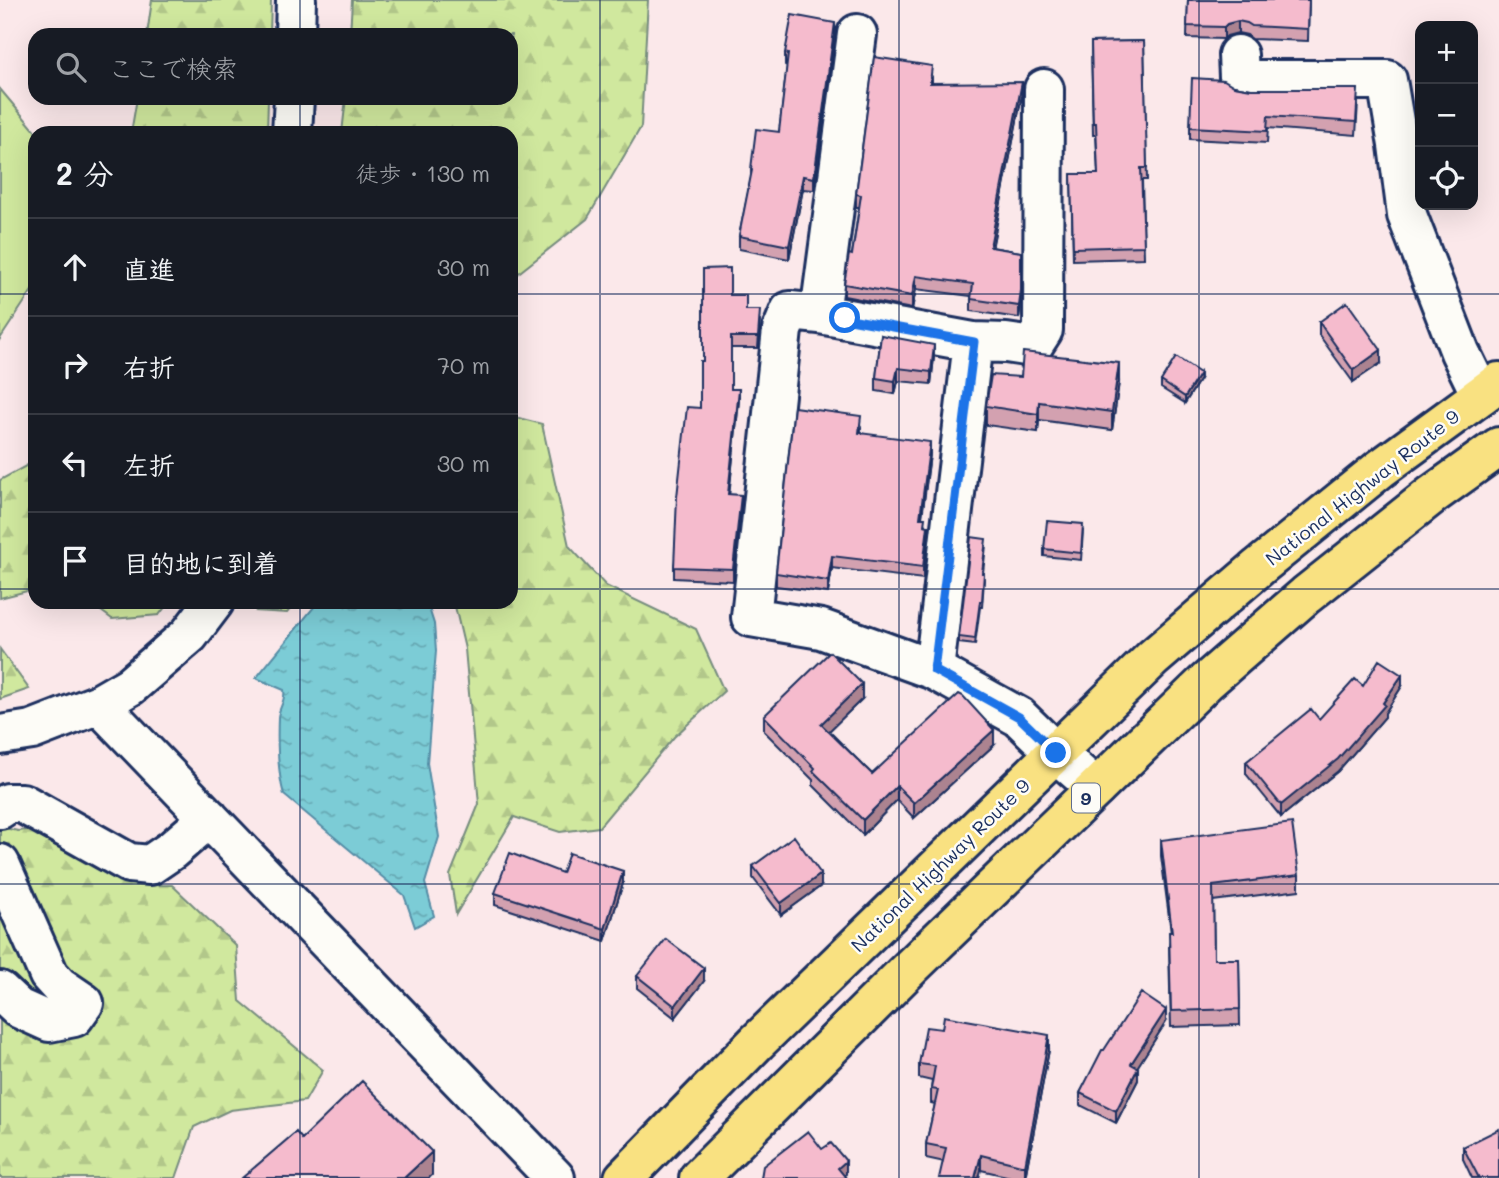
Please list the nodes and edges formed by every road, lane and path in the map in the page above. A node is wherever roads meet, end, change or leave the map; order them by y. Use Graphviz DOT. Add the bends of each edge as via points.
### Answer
graph roads {
  1 [pos="296,0"];
  2 [pos="295,28"];
  3 [pos="857,34"];
  4 [pos="1238,54"];
  5 [pos="1044,89"];
  6 [pos="294,105"];
  7 [pos="292,126"];
  8 [pos="820,314"];
  9 [pos="974,342"];
  10 [pos="1490,388"];
  11 [pos="1499,447"];
  12 [pos="209,609"];
  13 [pos="934,670"];
  14 [pos="99,704"];
  15 [pos="0,735"];
  16 [pos="1056,753"];
  17 [pos="1097,788"];
  18 [pos="0,809"];
  19 [pos="209,818"];
  20 [pos="0,864"];
  21 [pos="0,991"];
  22 [pos="555,1178"];
  23 [pos="624,1178"];
  24 [pos="699,1178"];
  1 -- 2 [label="street"];
  3 -- 8 [label="street"];
  4 -- 10 [label="street" via="1239,77 1251,80 1387,80 1407,215 1460,352"];
  5 -- 9 [label="street" via="1043,330 1032,347"];
  6 -- 7 [label="street"];
  8 -- 9 [label="street"];
  8 -- 13 [label="street" via="790,311 782,330 751,617 821,629"];
  9 -- 13 [label="street"];
  10 -- 16 [label="highway, National Highway Route 9" via="1259,567 1153,658"];
  11 -- 17 [label="highway, 9" via="1306,595 1206,682"];
  12 -- 14 [label="street" via="189,635 130,686"];
  13 -- 16 [label="street" via="1019,717"];
  14 -- 15 [label="street" via="32,730"];
  14 -- 19 [label="street"];
  16 -- 17 [label="street"];
  16 -- 23 [label="highway, National Highway Route 9" via="757,1042"];
  17 -- 24 [label="highway, 9"];
  18 -- 19 [label="street" via="8,803 22,803 129,863 150,865"];
  19 -- 22 [label="street"];
  20 -- 21 [label="street" via="49,975 85,1003 74,1017 49,1022 18,1007"];
}
